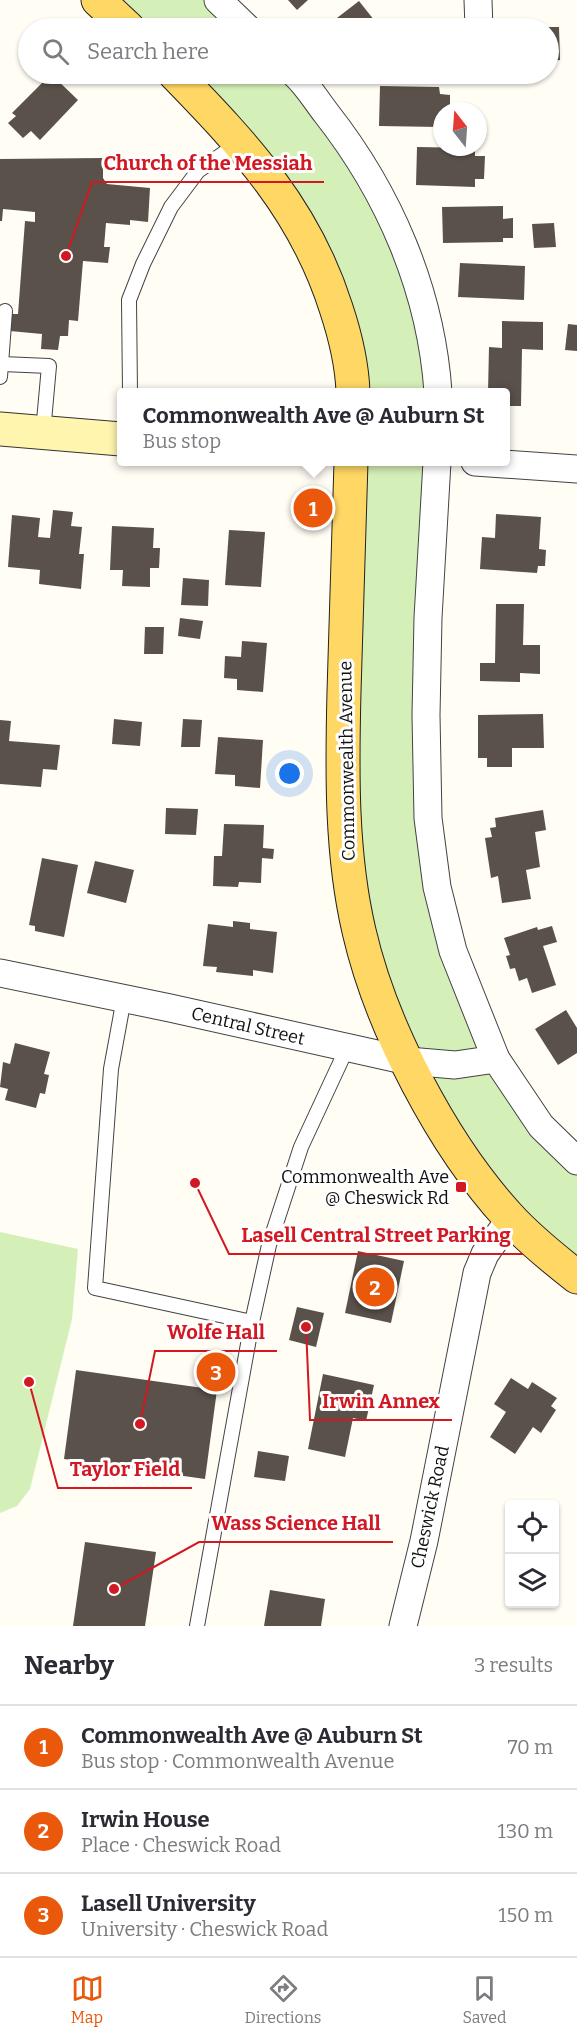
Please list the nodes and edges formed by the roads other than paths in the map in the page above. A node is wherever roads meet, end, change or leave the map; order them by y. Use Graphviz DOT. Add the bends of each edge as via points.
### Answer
graph roads {
  1 [pos="98,0"];
  2 [pos="218,0"];
  3 [pos="478,0"];
  4 [pos="117,18"];
  5 [pos="237,18"];
  6 [pos="478,18"];
  7 [pos="185,84"];
  8 [pos="303,84"];
  9 [pos="240,142"];
  10 [pos="4,311"];
  11 [pos="1,370"];
  12 [pos="130,388"];
  13 [pos="352,388"];
  14 [pos="437,388"];
  15 [pos="0,429"];
  16 [pos="43,432"];
  17 [pos="117,439"];
  18 [pos="510,464"];
  19 [pos="351,466"];
  20 [pos="437,466"];
  21 [pos="577,469"];
  22 [pos="0,973"];
  23 [pos="124,998"];
  24 [pos="347,1048"];
  25 [pos="496,1059"];
  26 [pos="408,1061"];
  27 [pos="577,1161"];
  28 [pos="510,1219"];
  29 [pos="577,1277"];
  30 [pos="252,1322"];
  31 [pos="197,1626"];
  32 [pos="403,1626"];
  1 -- 4 [label="main road"];
  2 -- 5 [label="street"];
  3 -- 6 [label="street"];
  7 -- 9 [label="main road"];
  8 -- 14 [label="street" via="342,133 389,209 418,288"];
  9 -- 12 [label="lane" via="198,171 171,207 143,264 129,300"];
  9 -- 13 [label="main road" via="291,210 320,264 342,325"];
  10 -- 11 [label="lane"];
  11 -- 16 [label="lane" via="49,366"];
  15 -- 16 [label="main road"];
  16 -- 17 [label="main road"];
  18 -- 21 [label="street"];
  19 -- 26 [label="main road, Commonwealth Avenue" via="343,735 348,857 359,931 370,969"];
  20 -- 25 [label="street" via="428,618 428,818 437,886 453,951"];
  22 -- 23 [label="street, Central Street"];
  23 -- 24 [label="street, Central Street"];
  23 -- 30 [label="lane" via="111,1069 95,1288"];
  24 -- 26 [label="street, Central Street"];
  24 -- 30 [label="lane" via="301,1147 269,1245"];
  25 -- 26 [label="street, Central Street" via="455,1065"];
  25 -- 27 [label="street" via="542,1126"];
  26 -- 28 [label="main road, Commonwealth Avenue" via="444,1128"];
  28 -- 29 [label="main road, Commonwealth Avenue"];
  28 -- 32 [label="street, Cheswick Road" via="477,1273 424,1541"];
  30 -- 31 [label="lane"];
}
